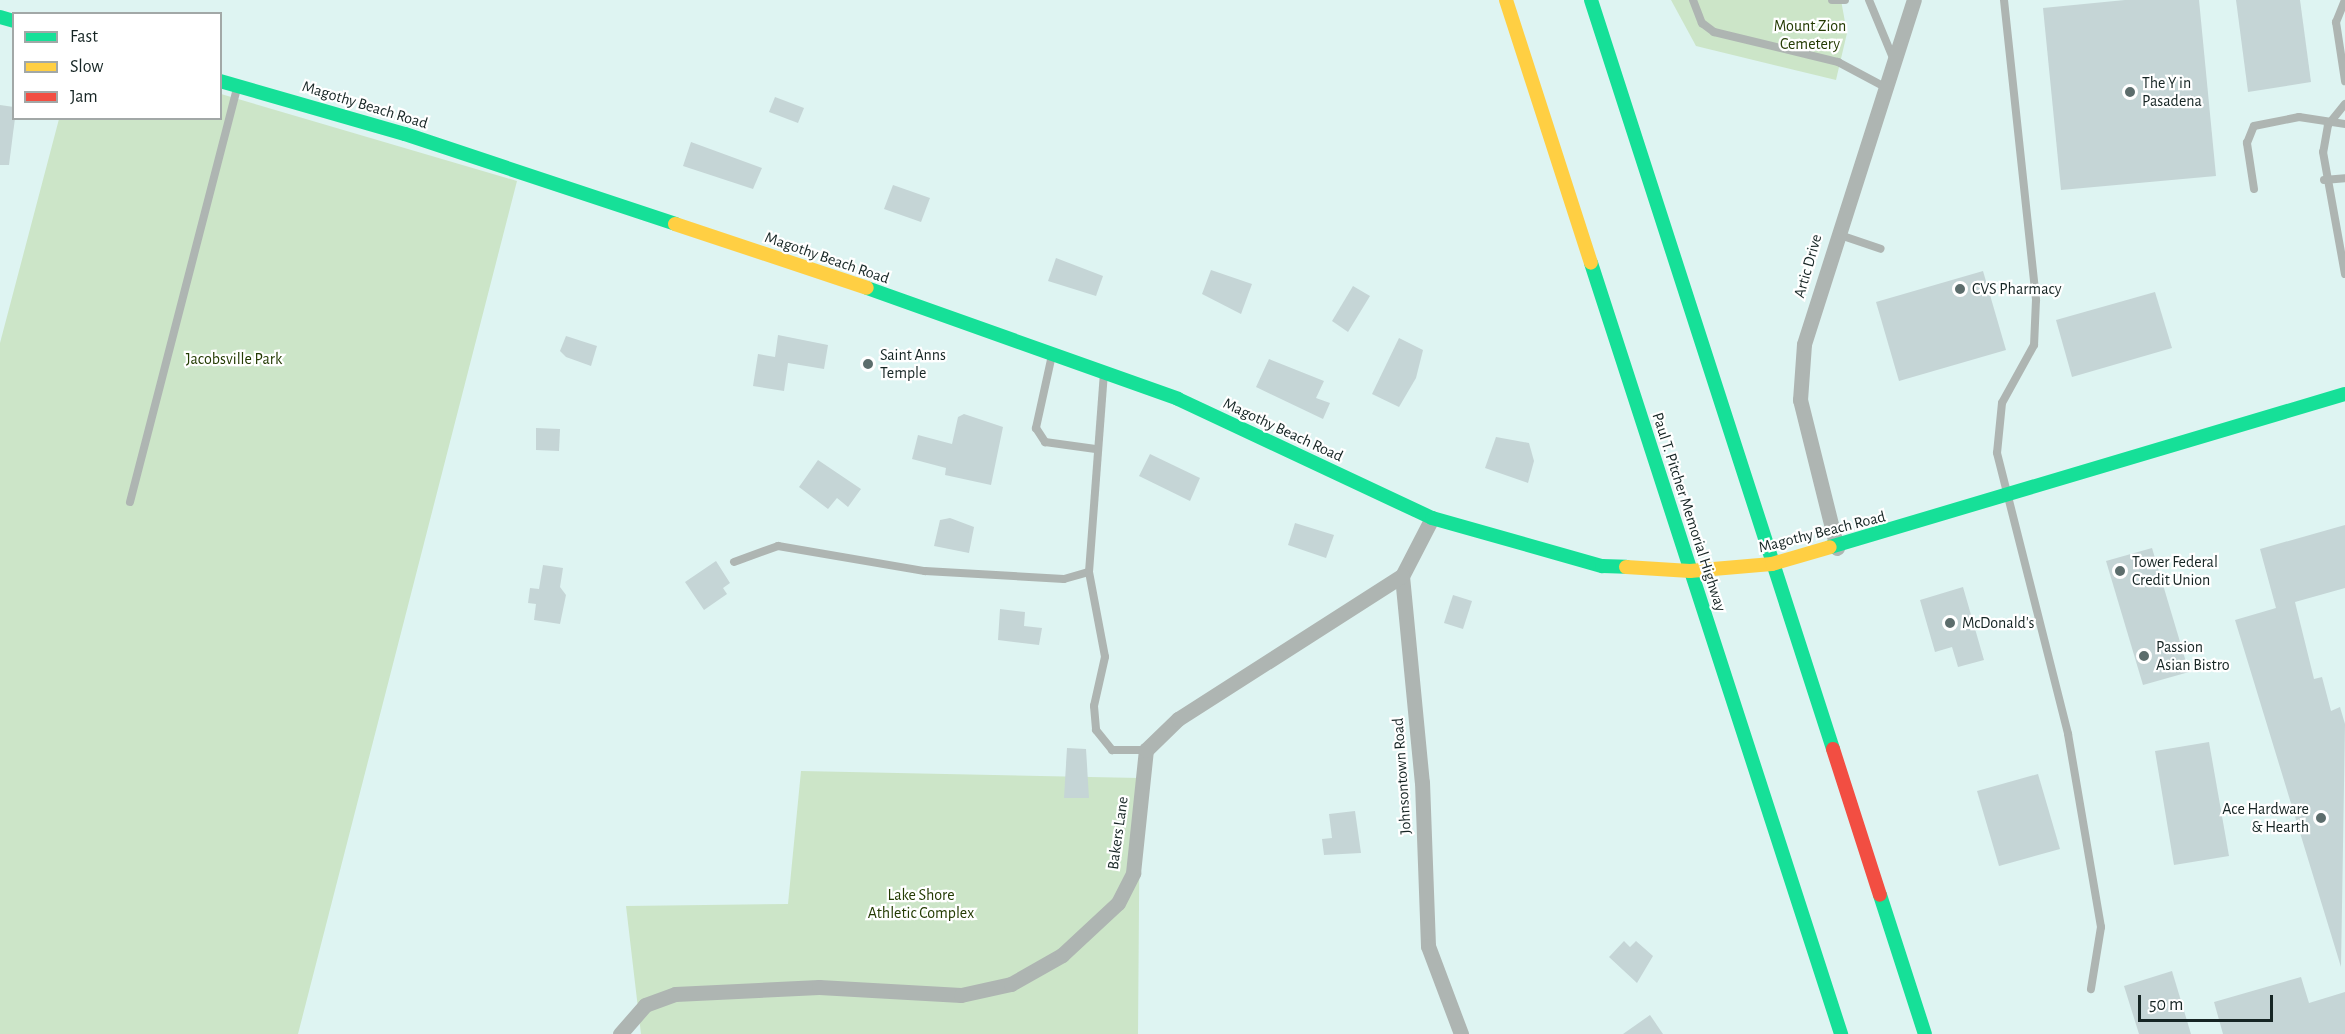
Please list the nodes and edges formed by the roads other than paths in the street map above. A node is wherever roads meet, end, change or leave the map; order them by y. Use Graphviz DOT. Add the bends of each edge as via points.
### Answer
graph roads {
  1 [pos="1506,0"];
  2 [pos="1591,0"];
  3 [pos="1693,0"];
  4 [pos="1832,0"];
  5 [pos="1845,0"];
  6 [pos="1869,0"];
  7 [pos="1914,0"];
  8 [pos="2004,0"];
  9 [pos="2345,0"];
  10 [pos="1893,58"];
  11 [pos="222,81"];
  12 [pos="2345,81"];
  13 [pos="237,85"];
  14 [pos="1883,86"];
  15 [pos="2345,104"];
  16 [pos="2345,124"];
  17 [pos="2328,125"];
  18 [pos="2345,178"];
  19 [pos="2324,180"];
  20 [pos="2254,189"];
  21 [pos="1836,234"];
  22 [pos="1881,249"];
  23 [pos="2345,274"];
  24 [pos="1052,354"];
  25 [pos="1104,372"];
  26 [pos="2345,394"];
  27 [pos="1096,449"];
  28 [pos="2005,499"];
  29 [pos="130,502"];
  30 [pos="1432,518"];
  31 [pos="1837,548"];
  32 [pos="734,562"];
  33 [pos="1772,564"];
  34 [pos="1690,571"];
  35 [pos="1089,572"];
  36 [pos="1402,576"];
  37 [pos="1146,750"];
  38 [pos="2091,989"];
  39 [pos="620,1034"];
  40 [pos="1461,1034"];
  41 [pos="1841,1034"];
  42 [pos="1925,1034"];
  1 -- 34 [label="street, Paul T. Pitcher Memorial Highway"];
  2 -- 33 [label="street"];
  3 -- 14 [label="lane" via="1702,23 1714,32 1838,62"];
  4 -- 5 [label="lane"];
  6 -- 10 [label="lane"];
  7 -- 10 [label="street, Artic Drive"];
  8 -- 28 [label="lane" via="2036,300 2034,345 2002,404 1996,453"];
  9 -- 12 [label="lane" via="2336,21"];
  10 -- 14 [label="street, Artic Drive"];
  11 -- 13 [label="street, Magothy Beach Road"];
  13 -- 24 [label="street, Magothy Beach Road" via="428,141"];
  13 -- 29 [label="lane"];
  14 -- 21 [label="street, Artic Drive"];
  15 -- 17 [label="lane"];
  16 -- 17 [label="lane"];
  17 -- 19 [label="lane"];
  17 -- 20 [label="lane" via="2299,117 2254,126 2247,143"];
  18 -- 19 [label="lane"];
  19 -- 23 [label="lane" via="2342,234"];
  21 -- 22 [label="lane"];
  21 -- 31 [label="street, Artic Drive" via="1804,344 1800,400"];
  24 -- 25 [label="street, Magothy Beach Road"];
  24 -- 27 [label="lane" via="1036,428 1045,442"];
  25 -- 27 [label="lane"];
  25 -- 30 [label="street, Magothy Beach Road" via="1178,399"];
  26 -- 28 [label="street, Magothy Beach Road"];
  27 -- 35 [label="lane"];
  28 -- 31 [label="street, Magothy Beach Road"];
  28 -- 38 [label="lane" via="2068,734 2101,927"];
  30 -- 34 [label="street, Magothy Beach Road" via="1602,566"];
  30 -- 36 [label="street"];
  31 -- 33 [label="street, Magothy Beach Road"];
  32 -- 35 [label="lane" via="778,546 925,571 1065,579"];
  33 -- 34 [label="street, Magothy Beach Road"];
  33 -- 42 [label="street"];
  34 -- 41 [label="street, Paul T. Pitcher Memorial Highway"];
  35 -- 37 [label="lane" via="1105,657 1094,706 1096,729 1112,750"];
  36 -- 37 [label="street" via="1178,719"];
  36 -- 40 [label="street, Johnsontown Road" via="1422,782 1428,946"];
  37 -- 39 [label="street, Bakers Lane" via="1133,873 1118,903 1062,955 1011,984 961,995 819,987 675,994 645,1005"];
}
